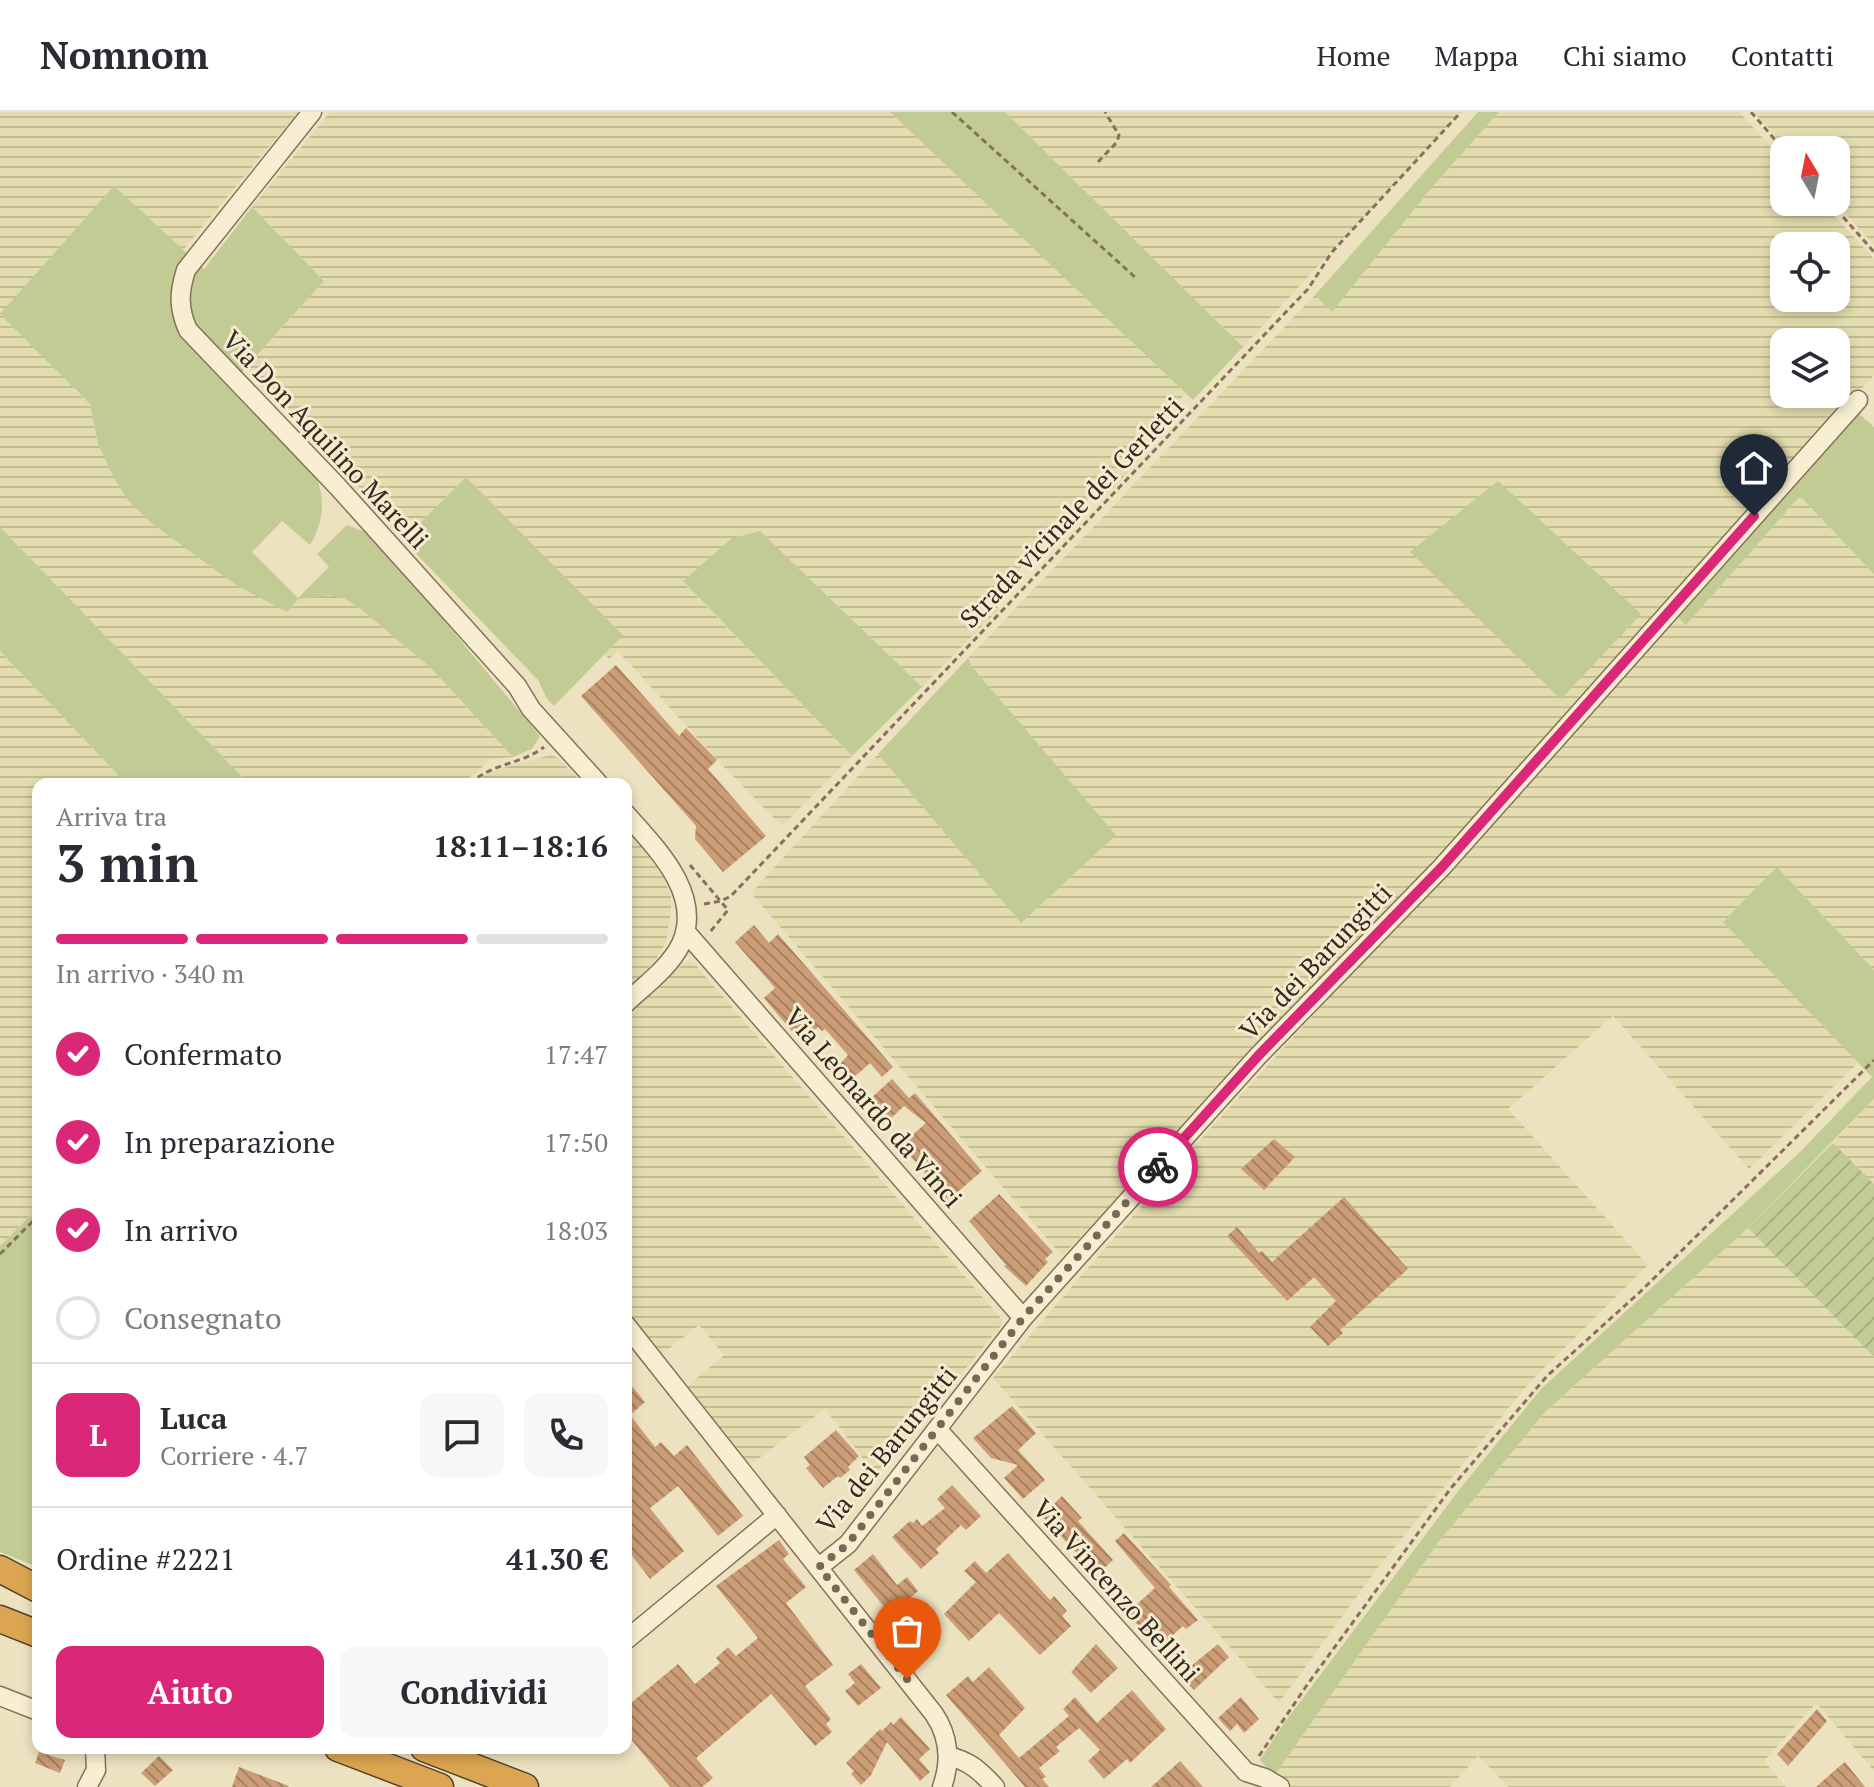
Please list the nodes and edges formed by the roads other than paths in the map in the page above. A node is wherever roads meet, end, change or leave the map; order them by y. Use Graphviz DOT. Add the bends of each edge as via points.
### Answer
graph roads {
  1 [pos="312,112"];
  2 [pos="1858,400"];
  3 [pos="593,778"];
  4 [pos="632,821"];
  5 [pos="685,931"];
  6 [pos="632,997"];
  7 [pos="1023,1318"];
  8 [pos="632,1334"];
  9 [pos="938,1430"];
  10 [pos="777,1515"];
  11 [pos="819,1567"];
  12 [pos="0,1569"];
  13 [pos="0,1585"];
  14 [pos="32,1586"];
  15 [pos="32,1597"];
  16 [pos="0,1619"];
  17 [pos="32,1632"];
  18 [pos="632,1635"];
  19 [pos="0,1696"];
  20 [pos="32,1709"];
  21 [pos="95,1754"];
  22 [pos="354,1754"];
  23 [pos="440,1754"];
  24 [pos="948,1756"];
  25 [pos="1242,1780"];
  26 [pos="87,1787"];
  27 [pos="440,1787"];
  28 [pos="525,1787"];
  29 [pos="942,1787"];
  30 [pos="995,1787"];
  31 [pos="1280,1787"];
  1 -- 3 [label="street, Via Don Aquilino Marelli" via="186,270 179,300 182,317 188,330 517,686"];
  2 -- 7 [label="street, Via dei Barungitti" via="1442,867 1258,1056"];
  4 -- 5 [label="street" via="672,867 685,905"];
  5 -- 6 [label="street" via="672,956"];
  5 -- 7 [label="street, Via Leonardo da Vinci"];
  7 -- 9 [label="street, Via dei Barungitti"];
  8 -- 10 [label="street"];
  9 -- 11 [label="street, Via dei Barungitti" via="848,1544"];
  9 -- 25 [label="street, Via Vincenzo Bellini"];
  10 -- 11 [label="street"];
  10 -- 18 [label="street"];
  11 -- 24 [label="street" via="934,1714"];
  12 -- 14 [label="highway"];
  13 -- 15 [label="highway"];
  16 -- 17 [label="highway"];
  19 -- 20 [label="street"];
  21 -- 26 [label="street" via="96,1770"];
  22 -- 27 [label="highway"];
  23 -- 28 [label="highway"];
  24 -- 29 [label="street"];
  24 -- 30 [label="street" via="965,1760"];
  25 -- 31 [label="street" via="1265,1778"];
}
